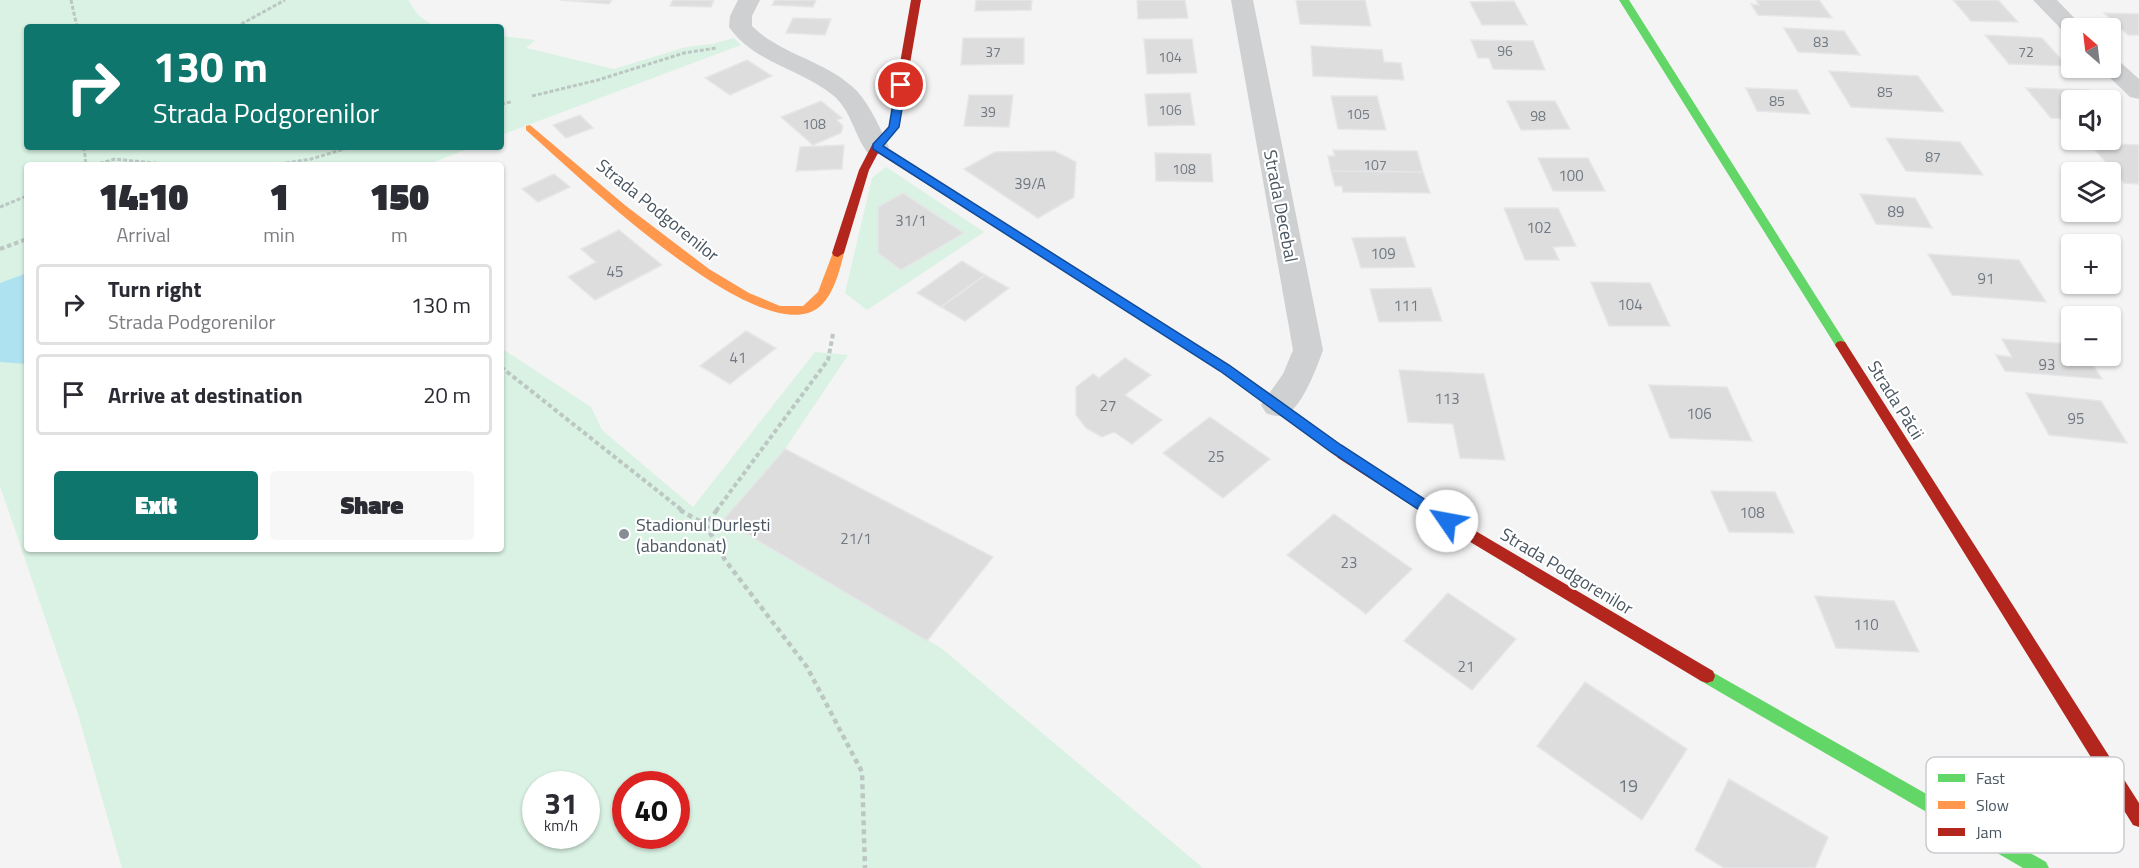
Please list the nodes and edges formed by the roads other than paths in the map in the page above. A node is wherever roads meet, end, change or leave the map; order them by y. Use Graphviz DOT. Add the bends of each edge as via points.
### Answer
graph roads {
  1 [pos="749,0"];
  2 [pos="916,0"];
  3 [pos="1242,0"];
  4 [pos="1624,0"];
  5 [pos="2044,0"];
  6 [pos="2063,18"];
  7 [pos="2121,75"];
  8 [pos="2139,92"];
  9 [pos="530,128"];
  10 [pos="876,147"];
  11 [pos="1277,405"];
  12 [pos="2100,757"];
  13 [pos="2124,795"];
  14 [pos="1926,802"];
  15 [pos="2139,819"];
  16 [pos="2014,853"];
  17 [pos="2040,868"];
  1 -- 10 [label="street" via="740,27 748,37 843,92 856,107"];
  2 -- 10 [label="street" via="894,127"];
  3 -- 11 [label="street, Strada Decebal" via="1308,350 1297,378"];
  4 -- 12 [label="street, Strada Păcii"];
  5 -- 6 [label="street"];
  7 -- 8 [label="street"];
  9 -- 10 [label="street, Strada Podgorenilor" via="686,261 737,293 784,312 805,310 821,297 864,170"];
  10 -- 11 [label="street, Strada Podgorenilor"];
  11 -- 14 [label="street, Strada Podgorenilor" via="1336,449 1447,521"];
  13 -- 15 [label="street, Strada Păcii"];
  16 -- 17 [label="street, Strada Podgorenilor"];
}
